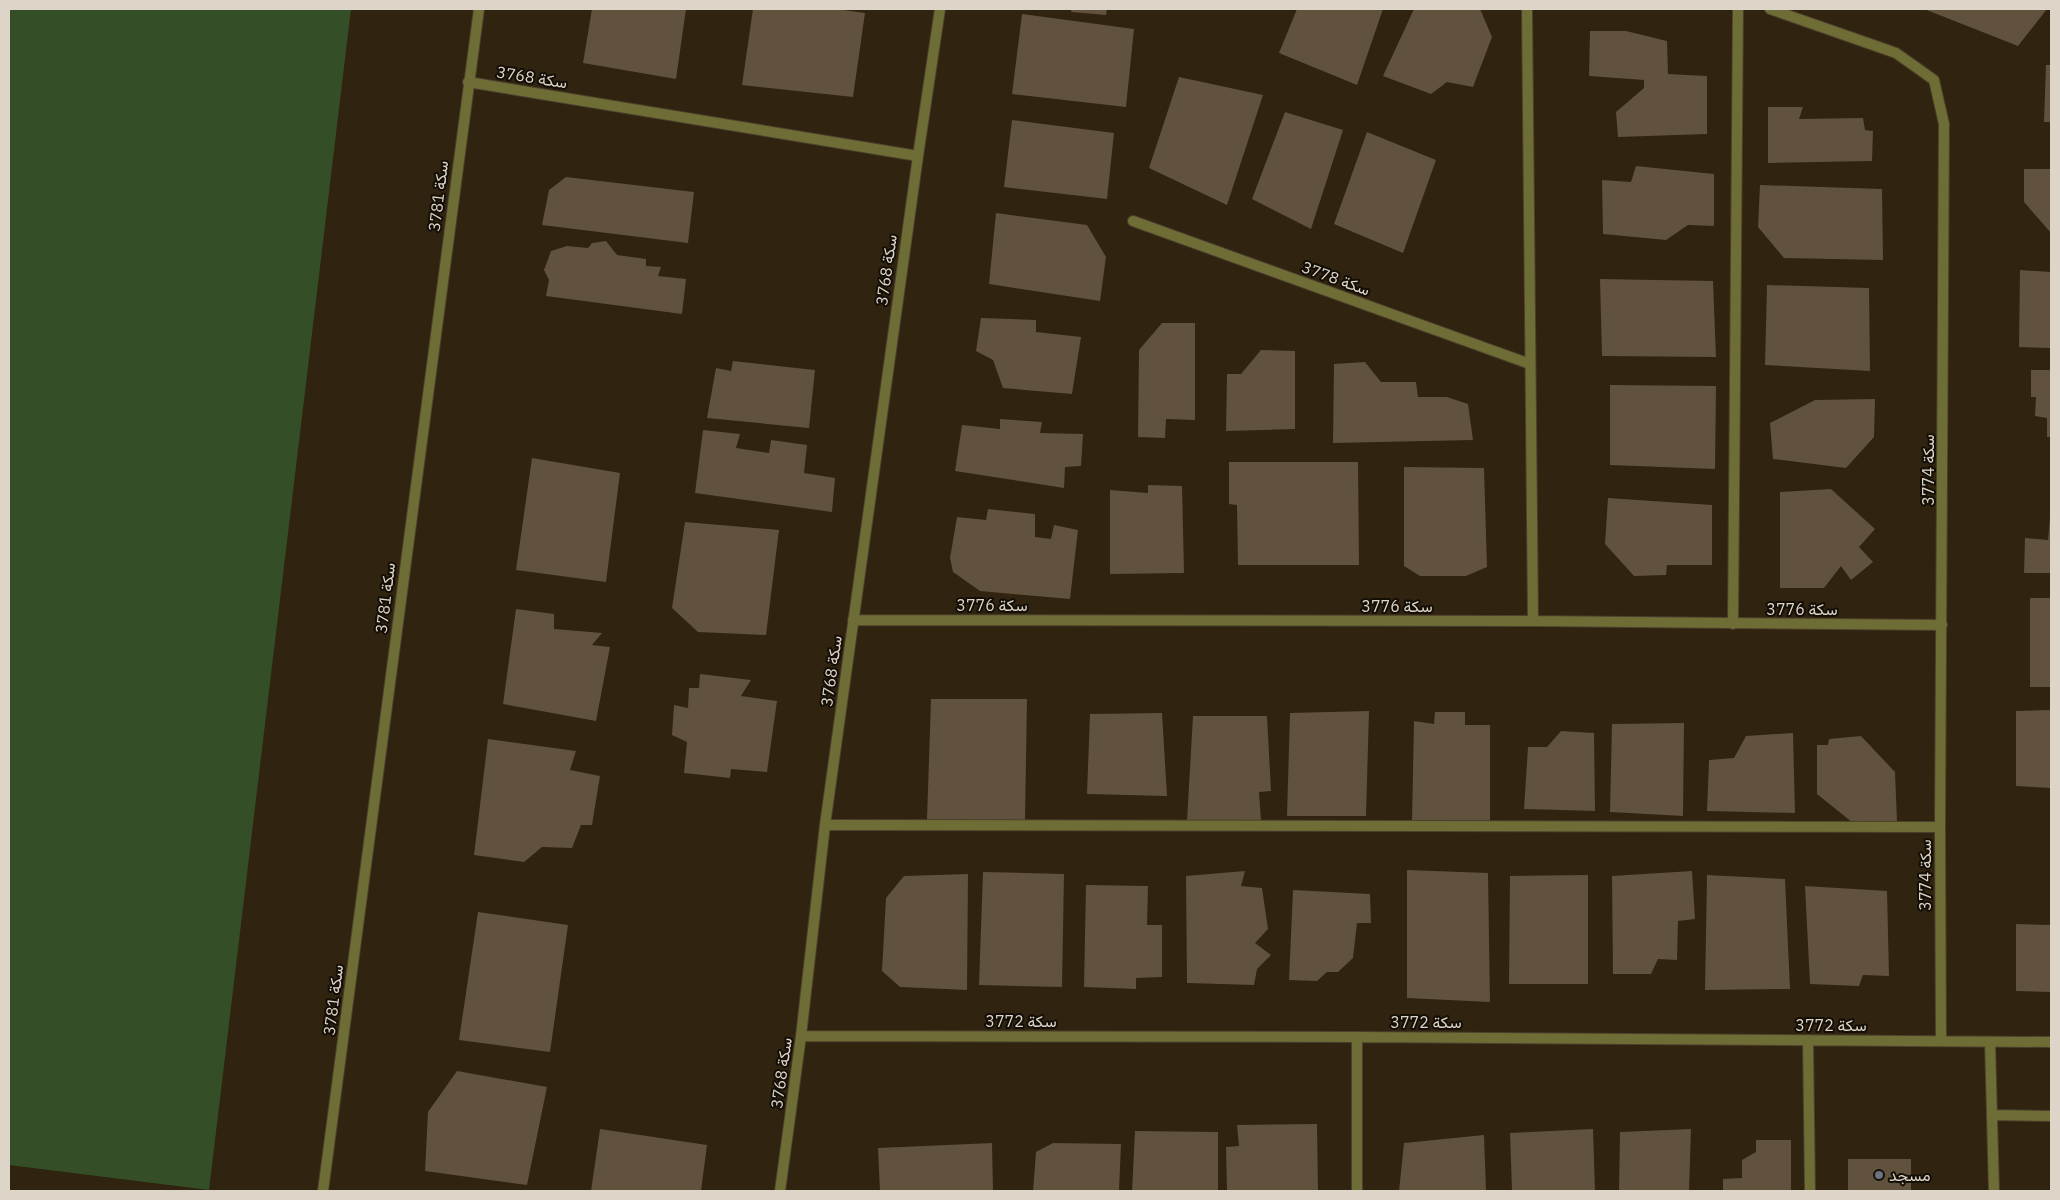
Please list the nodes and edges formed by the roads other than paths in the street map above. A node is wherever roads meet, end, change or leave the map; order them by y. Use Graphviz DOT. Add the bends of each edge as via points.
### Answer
graph roads {
  1 [pos="478,9"];
  2 [pos="940,9"];
  3 [pos="1527,9"];
  4 [pos="1738,9"];
  5 [pos="1770,9"];
  6 [pos="468,82"];
  7 [pos="918,156"];
  8 [pos="1133,221"];
  9 [pos="1530,364"];
  10 [pos="853,620"];
  11 [pos="1533,621"];
  12 [pos="1733,624"];
  13 [pos="1942,625"];
  14 [pos="825,825"];
  15 [pos="1940,827"];
  16 [pos="801,1036"];
  17 [pos="1357,1037"];
  18 [pos="1808,1040"];
  19 [pos="1941,1041"];
  20 [pos="1990,1042"];
  21 [pos="2051,1042"];
  22 [pos="1992,1116"];
  23 [pos="2051,1116"];
  24 [pos="323,1191"];
  25 [pos="780,1191"];
  26 [pos="1357,1191"];
  27 [pos="1810,1191"];
  28 [pos="1994,1191"];
  1 -- 6 [label="street, سكة 3781"];
  2 -- 7 [label="street, سكة 3768"];
  3 -- 9 [label="street"];
  4 -- 12 [label="street"];
  5 -- 13 [label="street, سكة 3774" via="1896,53 1934,80 1944,124"];
  6 -- 7 [label="street, سكة 3768"];
  6 -- 24 [label="street, سكة 3781"];
  7 -- 10 [label="street, سكة 3768"];
  8 -- 9 [label="street, سكة 3778"];
  9 -- 11 [label="street"];
  10 -- 11 [label="street, سكة 3776"];
  10 -- 14 [label="street, سكة 3768"];
  11 -- 12 [label="street, سكة 3776"];
  12 -- 13 [label="street, سكة 3776"];
  13 -- 15 [label="street, سكة 3774"];
  14 -- 15 [label="street"];
  14 -- 16 [label="street, سكة 3768"];
  15 -- 19 [label="street, سكة 3774"];
  16 -- 17 [label="street, سكة 3772"];
  16 -- 25 [label="street, سكة 3768"];
  17 -- 18 [label="street, سكة 3772"];
  17 -- 26 [label="street"];
  18 -- 19 [label="street, سكة 3772"];
  18 -- 27 [label="street"];
  19 -- 20 [label="street, سكة 3772"];
  20 -- 21 [label="street, سكة 3772"];
  20 -- 22 [label="street"];
  22 -- 23 [label="street"];
  22 -- 28 [label="street"];
}
